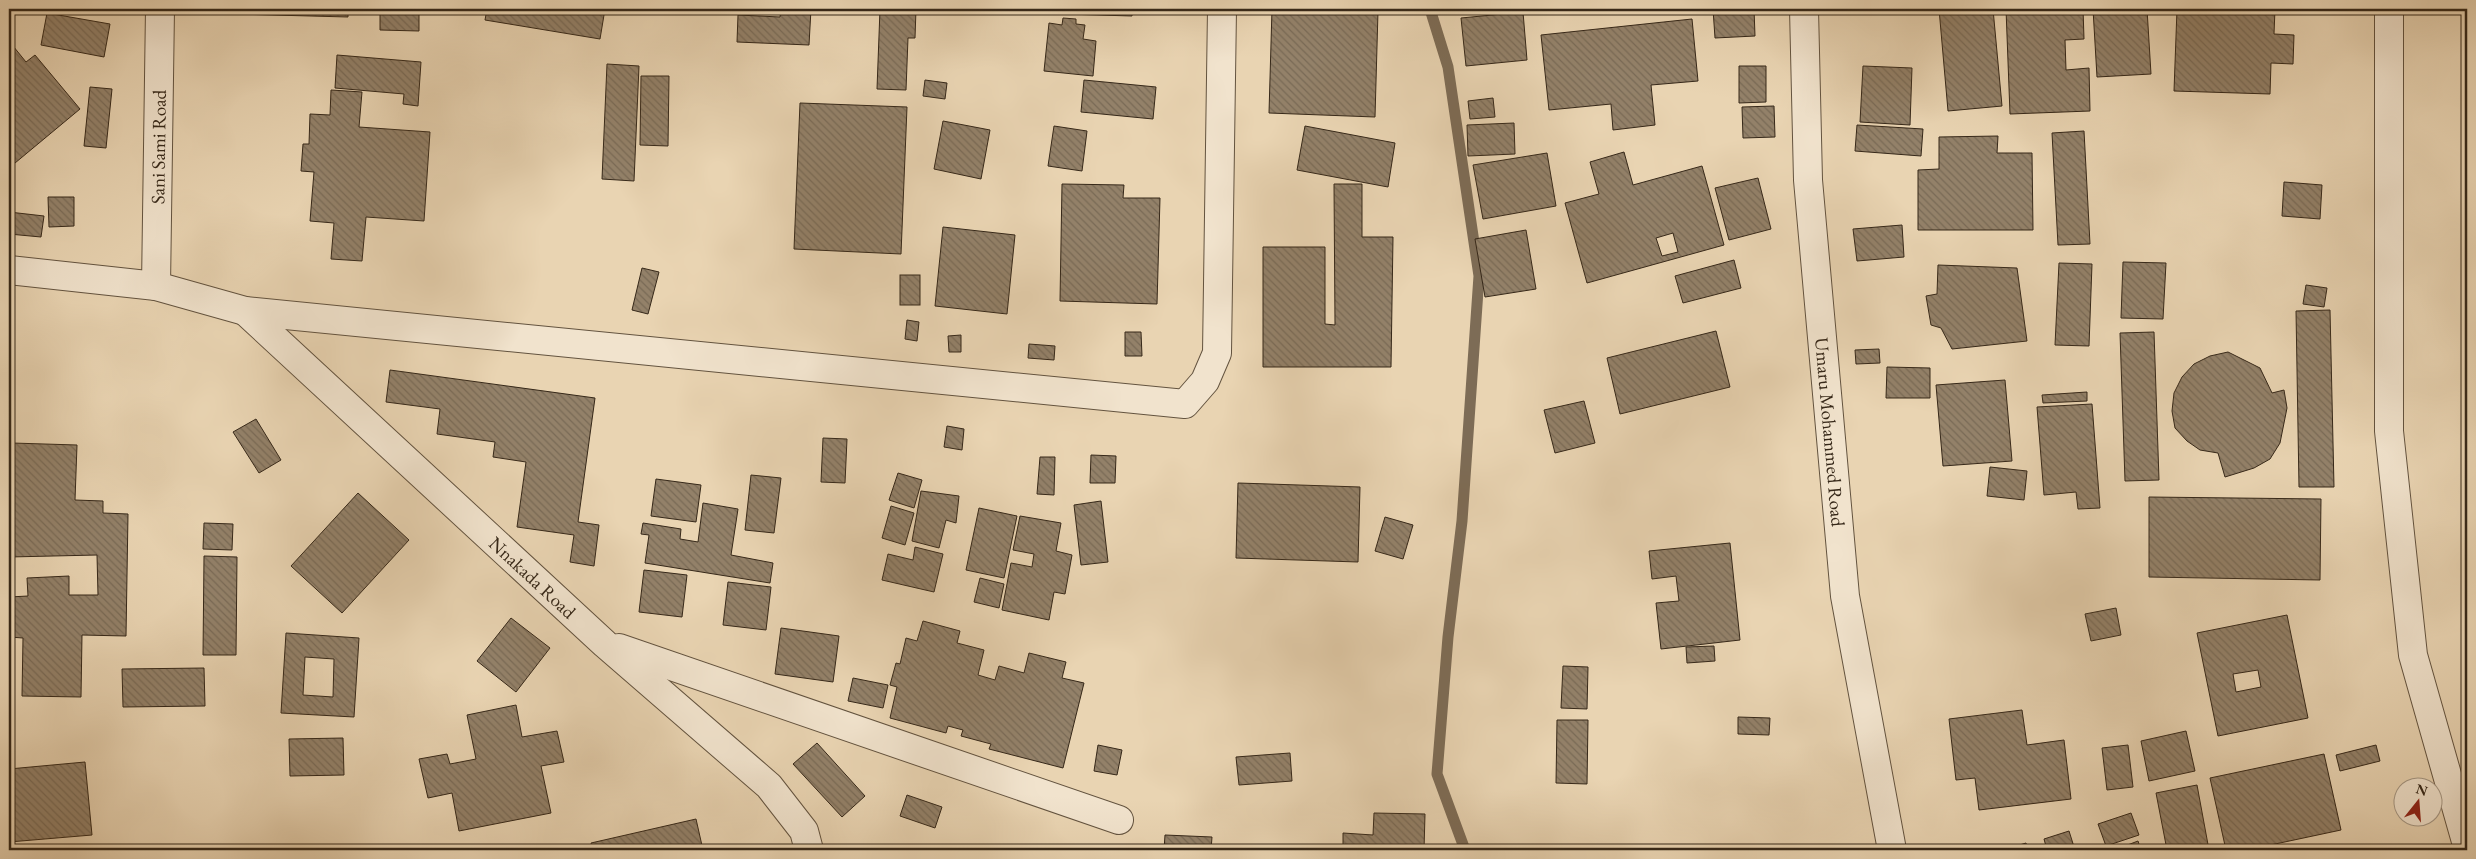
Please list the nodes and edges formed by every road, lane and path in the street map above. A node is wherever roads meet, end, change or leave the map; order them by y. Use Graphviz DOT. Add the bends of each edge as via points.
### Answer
graph roads {
  1 [pos="160,9"];
  2 [pos="1222,9"];
  3 [pos="1804,9"];
  4 [pos="2388,9"];
  5 [pos="9,270"];
  6 [pos="156,286"];
  7 [pos="246,311"];
  8 [pos="605,644"];
  9 [pos="1119,820"];
  10 [pos="2467,844"];
  11 [pos="809,850"];
  12 [pos="1892,850"];
  1 -- 6 [label="street, Sani Sami Road"];
  2 -- 7 [label="street" via="1218,353 1205,381 1185,404"];
  3 -- 12 [label="street, Umaru Mohammed Road" via="1808,180 1845,596"];
  4 -- 10 [label="street" via="2389,431 2413,655"];
  5 -- 6 [label="street"];
  6 -- 7 [label="street"];
  7 -- 8 [label="street, Nnakada Road"];
  8 -- 9 [label="street"];
  8 -- 11 [label="street, Nnakada Road" via="769,786 804,831"];
}
